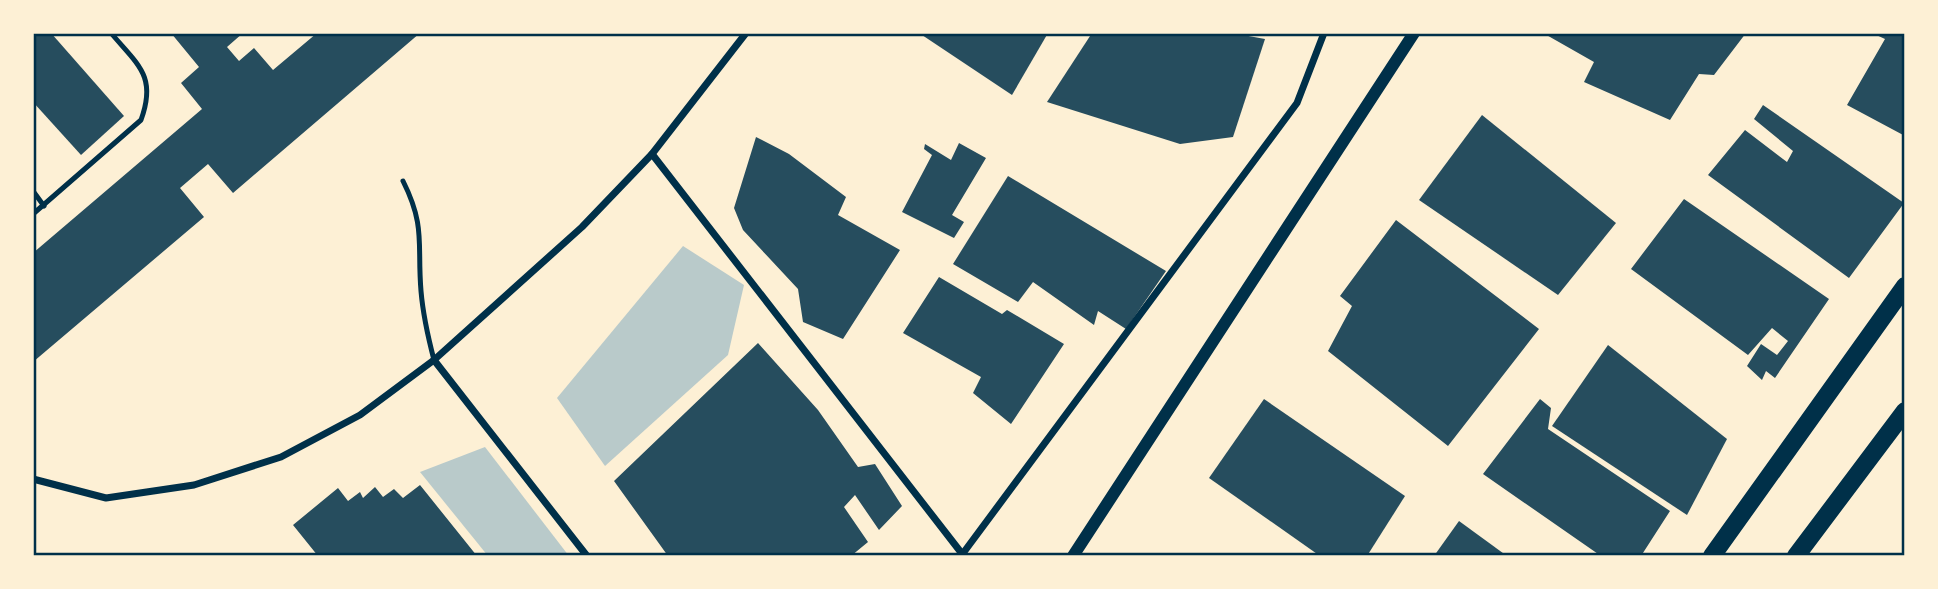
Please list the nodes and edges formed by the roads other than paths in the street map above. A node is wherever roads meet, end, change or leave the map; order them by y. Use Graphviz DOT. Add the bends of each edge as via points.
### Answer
graph roads {
  1 [pos="111,33"];
  2 [pos="746,33"];
  3 [pos="1324,33"];
  4 [pos="1414,33"];
  5 [pos="652,154"];
  6 [pos="403,181"];
  7 [pos="33,191"];
  8 [pos="44,206"];
  9 [pos="33,214"];
  10 [pos="1905,286"];
  11 [pos="434,360"];
  12 [pos="1905,411"];
  13 [pos="33,479"];
  14 [pos="962,555"];
  15 [pos="587,556"];
  16 [pos="1073,556"];
  17 [pos="1712,556"];
  18 [pos="1796,556"];
  1 -- 8 [label="lane" via="146,74 147,103 141,120"];
  2 -- 5 [label="street"];
  3 -- 14 [label="street" via="1297,103"];
  4 -- 16 [label="street"];
  5 -- 11 [label="street" via="582,227"];
  5 -- 14 [label="street"];
  6 -- 11 [label="lane" via="420,228 421,289"];
  7 -- 8 [label="lane"];
  8 -- 9 [label="lane"];
  10 -- 17 [label="main road"];
  11 -- 13 [label="street" via="360,415 281,457 194,485 106,498"];
  11 -- 15 [label="street"];
  12 -- 18 [label="main road"];
}
